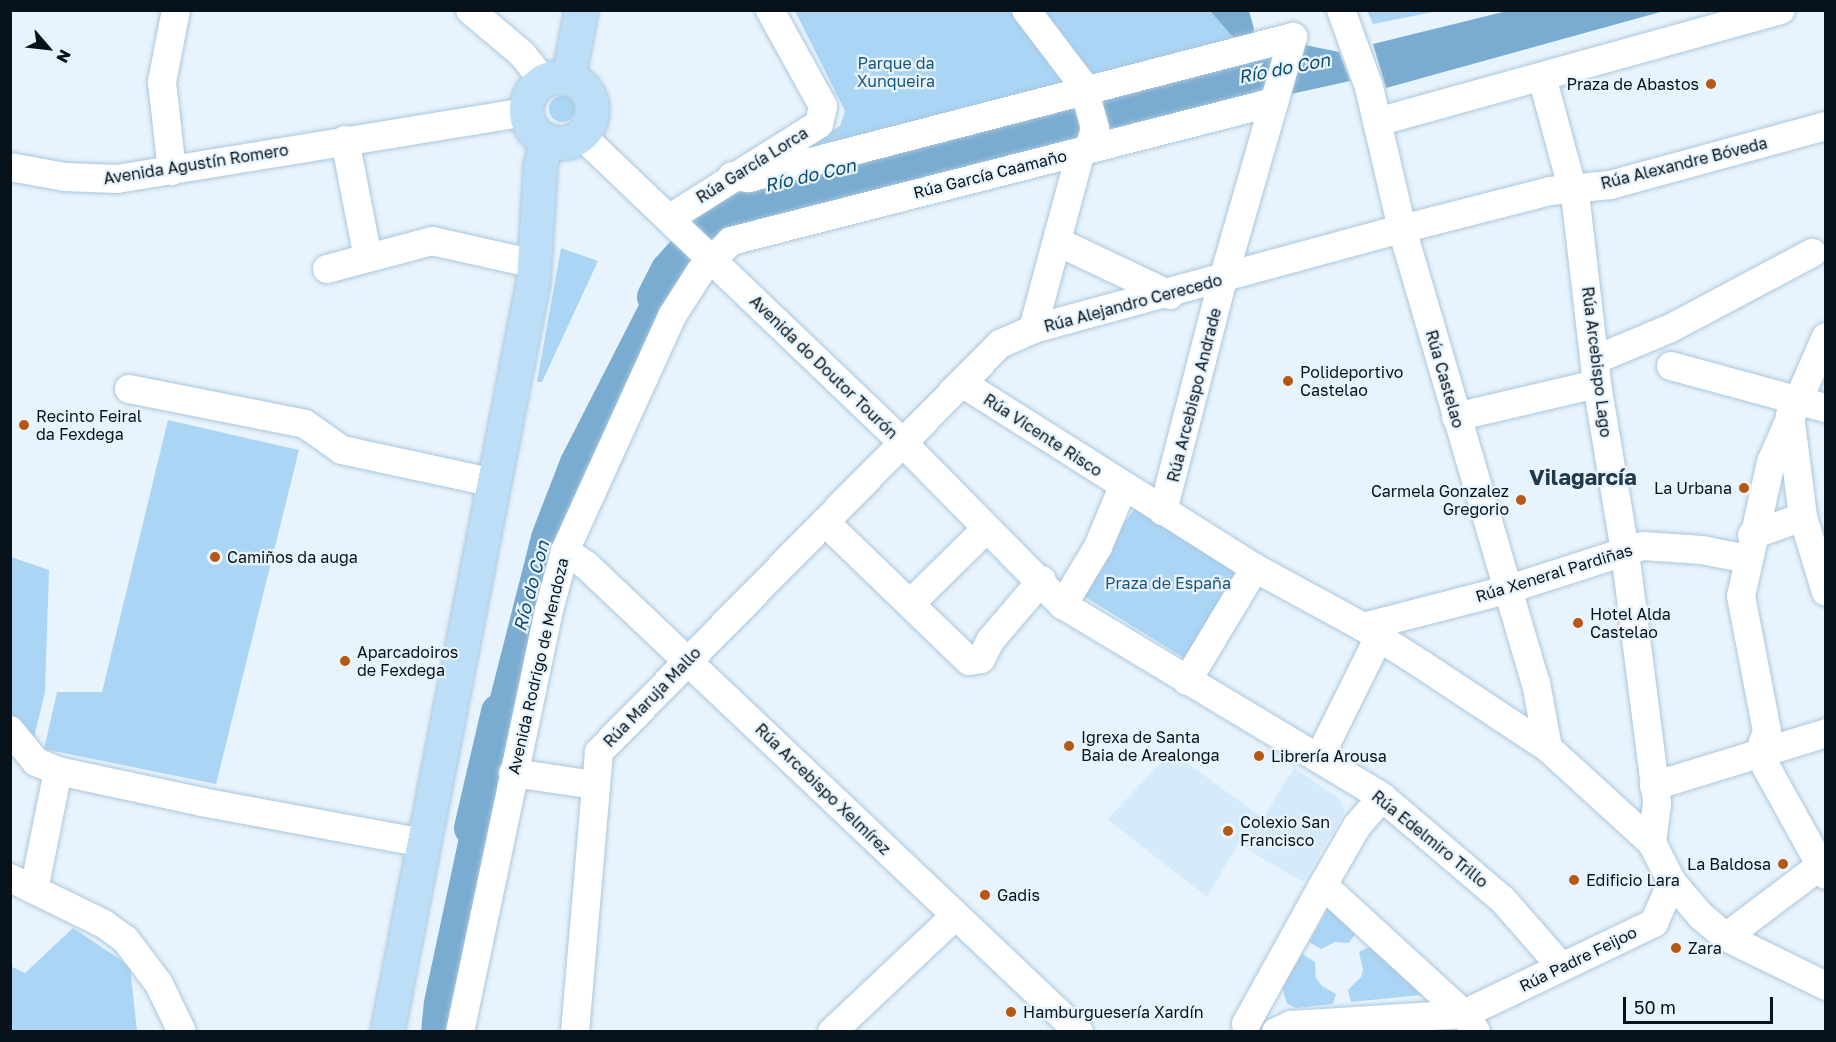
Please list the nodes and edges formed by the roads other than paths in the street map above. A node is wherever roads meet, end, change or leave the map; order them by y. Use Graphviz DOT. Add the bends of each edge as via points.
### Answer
graph roads {
  1 [pos="176,10"];
  2 [pos="470,10"];
  3 [pos="581,10"];
  4 [pos="770,10"];
  5 [pos="1026,10"];
  6 [pos="1781,10"];
  7 [pos="1343,14"];
  8 [pos="1542,76"];
  9 [pos="556,79"];
  10 [pos="1084,89"];
  11 [pos="1274,102"];
  12 [pos="526,112"];
  13 [pos="1377,122"];
  14 [pos="1824,127"];
  15 [pos="581,135"];
  16 [pos="345,140"];
  17 [pos="546,140"];
  18 [pos="1085,150"];
  19 [pos="10,167"];
  20 [pos="172,171"];
  21 [pos="732,176"];
  22 [pos="1574,188"];
  23 [pos="674,222"];
  24 [pos="1402,229"];
  25 [pos="1058,242"];
  26 [pos="1812,253"];
  27 [pos="711,257"];
  28 [pos="368,258"];
  29 [pos="535,264"];
  30 [pos="327,269"];
  31 [pos="1223,279"];
  32 [pos="1170,295"];
  33 [pos="1033,329"];
  34 [pos="1826,337"];
  35 [pos="1671,366"];
  36 [pos="1597,371"];
  37 [pos="962,383"];
  38 [pos="129,389"];
  39 [pos="1792,407"];
  40 [pos="1826,408"];
  41 [pos="1456,417"];
  42 [pos="903,443"];
  43 [pos="494,483"];
  44 [pos="1123,487"];
  45 [pos="1163,511"];
  46 [pos="825,522"];
  47 [pos="1812,523"];
  48 [pos="980,535"];
  49 [pos="1750,547"];
  50 [pos="565,551"];
  51 [pos="1625,552"];
  52 [pos="1255,568"];
  53 [pos="1506,590"];
  54 [pos="1053,592"];
  55 [pos="1826,592"];
  56 [pos="910,604"];
  57 [pos="1014,632"];
  58 [pos="1371,632"];
  59 [pos="687,660"];
  60 [pos="1187,681"];
  61 [pos="10,730"];
  62 [pos="1826,733"];
  63 [pos="1548,748"];
  64 [pos="1759,754"];
  65 [pos="1319,758"];
  66 [pos="58,771"];
  67 [pos="513,773"];
  68 [pos="594,785"];
  69 [pos="1654,786"];
  70 [pos="1382,798"];
  71 [pos="423,843"];
  72 [pos="1652,843"];
  73 [pos="1823,870"];
  74 [pos="1672,882"];
  75 [pos="22,884"];
  76 [pos="1323,885"];
  77 [pos="956,915"];
  78 [pos="1726,937"];
  79 [pos="1560,965"];
  80 [pos="1826,986"];
  81 [pos="1470,1023"];
  82 [pos="1246,1024"];
  83 [pos="182,1032"];
  84 [pos="387,1032"];
  85 [pos="460,1032"];
  86 [pos="575,1032"];
  87 [pos="832,1032"];
  88 [pos="1079,1032"];
  89 [pos="1276,1032"];
  1 -- 20 [label="street" via="162,82"];
  2 -- 9 [label="street"];
  3 -- 9 [label="main road"];
  4 -- 21 [label="street, Rúa García Lorca" via="823,105 819,124"];
  5 -- 10 [label="street" via="1069,63"];
  6 -- 8 [label="street"];
  7 -- 13 [label="street, Rúa Castelao"];
  8 -- 13 [label="street"];
  8 -- 22 [label="street"];
  9 -- 12 [label="main road" via="530,94"];
  9 -- 15 [label="main road" via="585,89 590,98 591,118"];
  10 -- 11 [label="street, Rúa Arcebispo Andrade" via="1293,37"];
  10 -- 18 [label="street" via="1095,128"];
  10 -- 21 [label="street" via="749,178"];
  11 -- 18 [label="street, Rúa García Caamaño"];
  11 -- 31 [label="street, Rúa Arcebispo Andrade"];
  12 -- 16 [label="street, Avenida Agustín Romero"];
  12 -- 17 [label="main road" via="532,129"];
  13 -- 24 [label="street, Rúa Castelao"];
  14 -- 22 [label="street, Rúa Alexandre Bóveda" via="1611,185"];
  15 -- 17 [label="main road" via="564,142"];
  15 -- 23 [label="street, Avenida do Doutor Tourón"];
  16 -- 20 [label="street, Avenida Agustín Romero"];
  16 -- 28 [label="street"];
  17 -- 29 [label="main road" via="540,166"];
  18 -- 25 [label="street"];
  18 -- 27 [label="street, Rúa García Caamaño" via="731,241"];
  19 -- 20 [label="street, Avenida Agustín Romero" via="90,180"];
  21 -- 23 [label="street, Rúa García Lorca"];
  22 -- 24 [label="street, Rúa Alexandre Bóveda"];
  22 -- 36 [label="street, Rúa Arcebispo Lago"];
  23 -- 27 [label="street, Avenida do Doutor Tourón"];
  24 -- 31 [label="street, Rúa Alejandro Cerecedo"];
  24 -- 41 [label="street, Rúa Castelao"];
  25 -- 32 [label="street"];
  25 -- 33 [label="street"];
  26 -- 36 [label="street"];
  27 -- 42 [label="street, Avenida do Doutor Tourón"];
  27 -- 50 [label="street, Avenida Rodrigo de Mendoza" via="672,316"];
  28 -- 29 [label="street" via="432,241"];
  28 -- 30 [label="street"];
  29 -- 43 [label="main road"];
  31 -- 32 [label="street, Rúa Alejandro Cerecedo"];
  31 -- 45 [label="street, Rúa Arcebispo Andrade"];
  32 -- 33 [label="street, Rúa Alejandro Cerecedo"];
  33 -- 37 [label="street, Rúa Alejandro Cerecedo" via="1000,344"];
  34 -- 39 [label="street"];
  35 -- 39 [label="street"];
  36 -- 41 [label="street"];
  36 -- 51 [label="street, Rúa Arcebispo Lago"];
  37 -- 42 [label="street, Rúa Alejandro Cerecedo"];
  37 -- 44 [label="street, Rúa Vicente Risco"];
  38 -- 43 [label="street" via="304,424 342,450"];
  39 -- 40 [label="street"];
  39 -- 47 [label="street"];
  39 -- 49 [label="street" via="1771,462"];
  41 -- 53 [label="street, Rúa Castelao"];
  42 -- 46 [label="street, Rúa Maruja Mallo"];
  42 -- 54 [label="street, Avenida do Doutor Tourón"];
  43 -- 71 [label="main road"];
  44 -- 45 [label="street"];
  44 -- 54 [label="street" via="1098,548"];
  45 -- 52 [label="street"];
  46 -- 56 [label="street"];
  46 -- 59 [label="street, Rúa Maruja Mallo"];
  47 -- 49 [label="street"];
  47 -- 55 [label="street"];
  48 -- 56 [label="street"];
  49 -- 51 [label="street, Rúa Xeneral Pardiñas" via="1643,546"];
  49 -- 64 [label="street" via="1741,596 1767,731"];
  50 -- 59 [label="street, Rúa Arcebispo Xelmírez" via="586,565"];
  50 -- 67 [label="street, Avenida Rodrigo de Mendoza"];
  51 -- 53 [label="street, Rúa Xeneral Pardiñas"];
  51 -- 69 [label="street, Rúa Arcebispo Lago"];
  52 -- 58 [label="street"];
  52 -- 60 [label="street"];
  53 -- 58 [label="street, Rúa Xeneral Pardiñas"];
  53 -- 63 [label="street, Rúa Castelao" via="1536,683"];
  54 -- 56 [label="street" via="976,662 969,661"];
  54 -- 57 [label="street"];
  54 -- 60 [label="street"];
  58 -- 63 [label="street"];
  58 -- 65 [label="street"];
  59 -- 68 [label="street, Rúa Maruja Mallo" via="603,746"];
  59 -- 77 [label="street, Rúa Arcebispo Xelmírez"];
  60 -- 65 [label="street, Rúa Edelmiro Trillo"];
  61 -- 66 [label="street" via="36,762"];
  62 -- 64 [label="street"];
  63 -- 72 [label="street"];
  64 -- 69 [label="street"];
  64 -- 73 [label="street"];
  65 -- 70 [label="street, Rúa Edelmiro Trillo"];
  66 -- 71 [label="street"];
  66 -- 75 [label="street"];
  67 -- 68 [label="street"];
  67 -- 85 [label="street, Avenida Rodrigo de Mendoza"];
  68 -- 86 [label="street, Rúa Maruja Mallo"];
  69 -- 72 [label="street, Rúa Arcebispo Lago" via="1657,803"];
  70 -- 76 [label="street" via="1357,826"];
  70 -- 79 [label="street, Rúa Edelmiro Trillo" via="1503,900"];
  71 -- 84 [label="main road"];
  72 -- 74 [label="street"];
  73 -- 78 [label="street"];
  74 -- 78 [label="street" via="1701,916"];
  74 -- 79 [label="street, Rúa Padre Feijoo" via="1654,922"];
  75 -- 83 [label="street" via="104,924 125,939 159,984"];
  76 -- 81 [label="street"];
  76 -- 82 [label="street"];
  77 -- 87 [label="street"];
  77 -- 88 [label="street, Rúa Arcebispo Xelmírez"];
  78 -- 80 [label="street"];
  79 -- 81 [label="street, Rúa Padre Feijoo"];
  81 -- 89 [label="street" via="1291,1024"];
}
